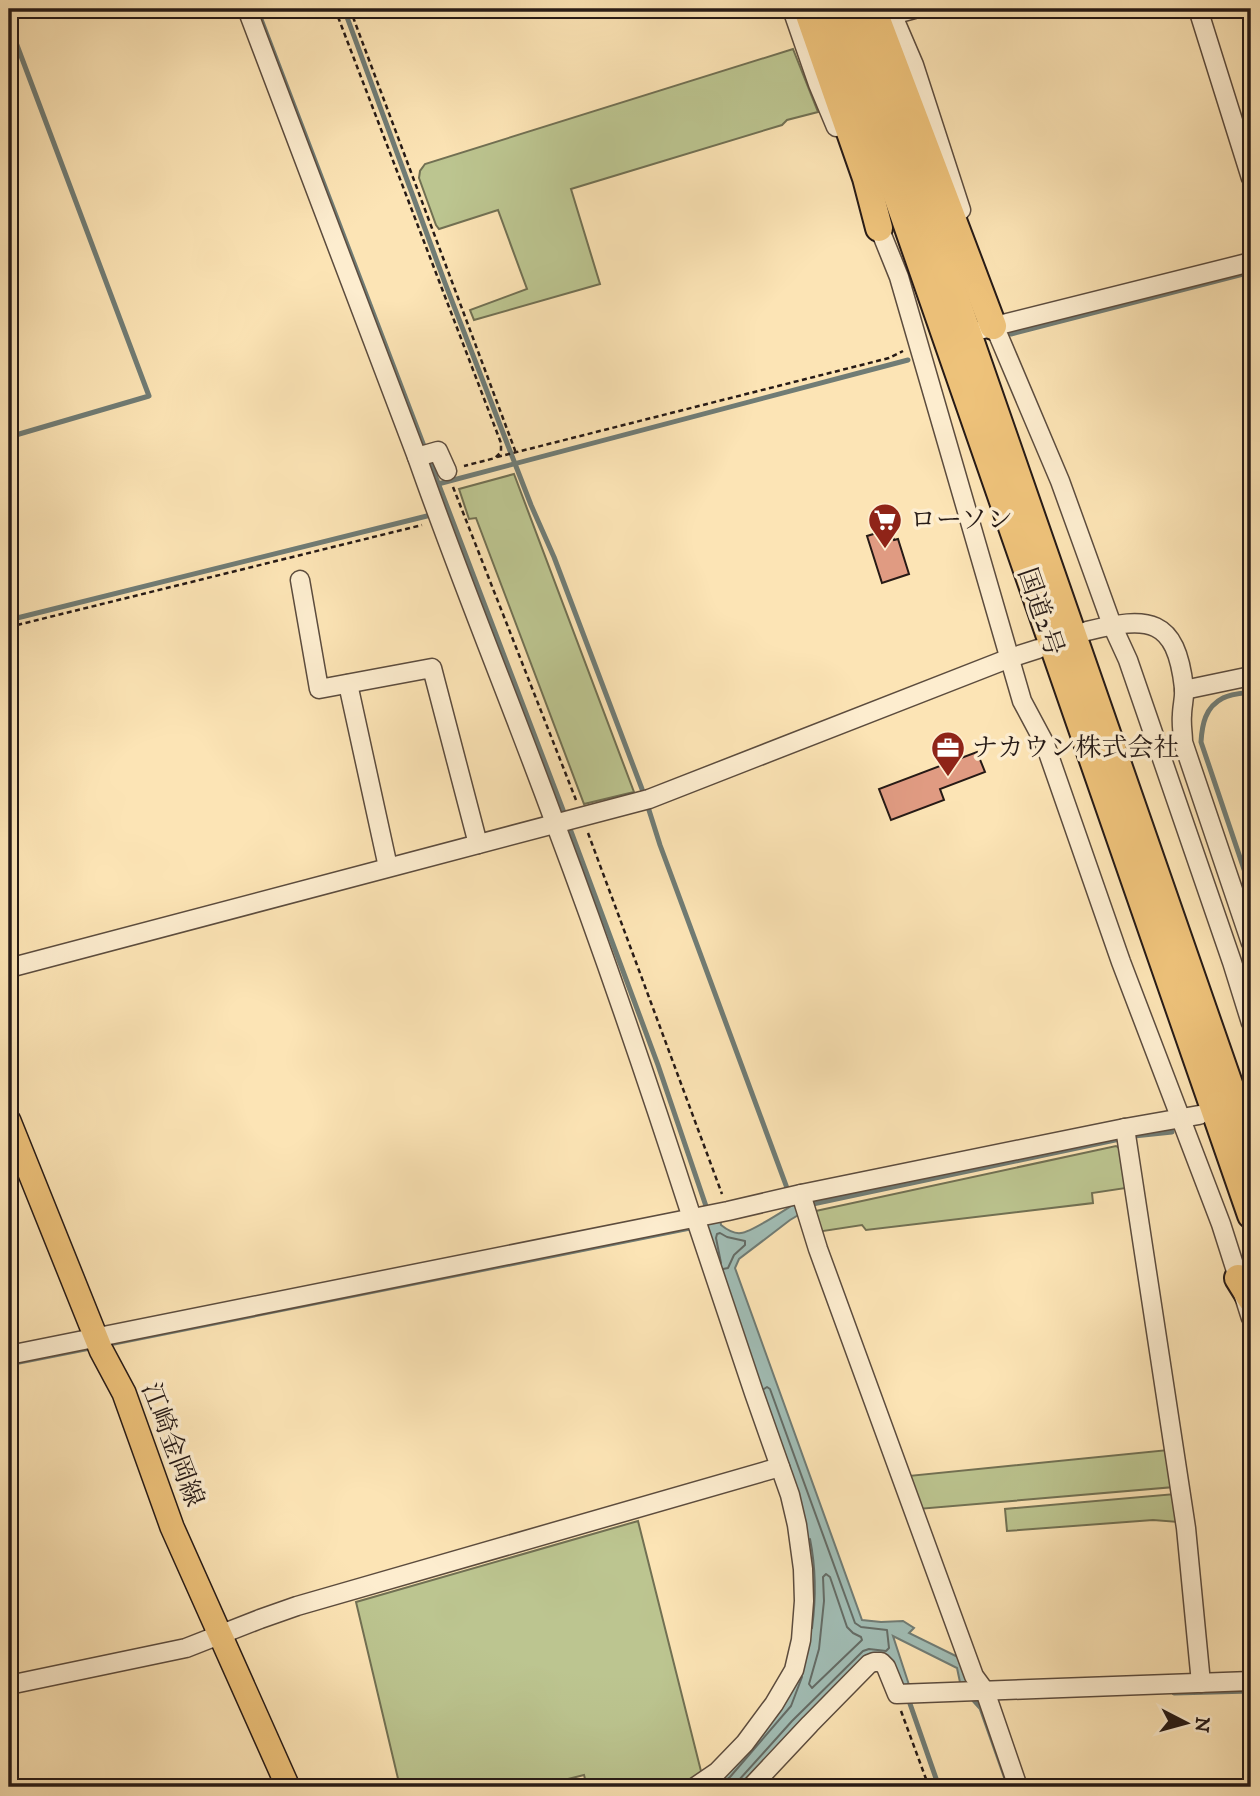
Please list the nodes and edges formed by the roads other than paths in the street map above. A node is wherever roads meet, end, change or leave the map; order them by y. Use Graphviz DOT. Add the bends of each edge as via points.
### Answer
graph roads {
  1 [pos="247,9"];
  2 [pos="792,9"];
  3 [pos="807,9"];
  4 [pos="832,9"];
  5 [pos="855,9"];
  6 [pos="914,9"];
  7 [pos="1198,9"];
  8 [pos="885,11"];
  9 [pos="1251,178"];
  10 [pos="879,228"];
  11 [pos="1251,262"];
  12 [pos="986,328"];
  13 [pos="424,455"];
  14 [pos="450,477"];
  15 [pos="300,580"];
  16 [pos="1112,625"];
  17 [pos="1087,631"];
  18 [pos="1038,649"];
  19 [pos="1010,659"];
  20 [pos="1251,676"];
  21 [pos="348,684"];
  22 [pos="1184,690"];
  23 [pos="557,823"];
  24 [pos="478,844"];
  25 [pos="388,867"];
  26 [pos="1251,943"];
  27 [pos="9,968"];
  28 [pos="1251,1023"];
  29 [pos="1190,1117"];
  30 [pos="9,1121"];
  31 [pos="1126,1135"];
  32 [pos="1251,1147"];
  33 [pos="803,1202"];
  34 [pos="1251,1215"];
  35 [pos="704,1218"];
  36 [pos="1245,1288"];
  37 [pos="1251,1318"];
  38 [pos="98,1343"];
  39 [pos="9,1355"];
  40 [pos="780,1467"];
  41 [pos="219,1634"];
  42 [pos="1251,1681"];
  43 [pos="1202,1683"];
  44 [pos="9,1685"];
  45 [pos="986,1696"];
  46 [pos="288,1787"];
  47 [pos="695,1787"];
  48 [pos="751,1787"];
  49 [pos="1018,1787"];
  1 -- 13 [label="street"];
  2 -- 10 [label="street" via="818,85"];
  3 -- 10 [label="highway"];
  4 -- 34 [label="highway, 国道2号"];
  5 -- 32 [label="highway, 国道2号"];
  6 -- 8 [label="street"];
  7 -- 9 [label="street"];
  8 -- 12 [label="highway"];
  10 -- 19 [label="street" via="926,344"];
  11 -- 12 [label="street"];
  12 -- 16 [label="street" via="1060,481"];
  13 -- 14 [label="street" via="438,451"];
  13 -- 23 [label="street" via="438,516"];
  15 -- 21 [label="street" via="318,689"];
  16 -- 17 [label="street"];
  16 -- 22 [label="street" via="1128,622 1161,630 1174,643"];
  16 -- 28 [label="street"];
  18 -- 19 [label="street"];
  19 -- 23 [label="street" via="649,799"];
  19 -- 29 [label="street" via="1022,701 1045,744 1121,962"];
  20 -- 22 [label="street"];
  21 -- 24 [label="street" via="432,668"];
  21 -- 25 [label="street"];
  22 -- 26 [label="street" via="1183,742"];
  23 -- 24 [label="street"];
  23 -- 35 [label="street" via="649,1084"];
  24 -- 25 [label="street"];
  25 -- 27 [label="street"];
  29 -- 31 [label="street"];
  29 -- 36 [label="street"];
  30 -- 38 [label="main road, 江崎金岡線"];
  31 -- 33 [label="street"];
  31 -- 43 [label="street" via="1186,1528"];
  33 -- 35 [label="street"];
  33 -- 45 [label="street" via="974,1676"];
  35 -- 38 [label="street"];
  35 -- 40 [label="street"];
  36 -- 37 [label="street"];
  38 -- 39 [label="street"];
  38 -- 41 [label="main road, 江崎金岡線" via="124,1394 172,1527"];
  40 -- 41 [label="street" via="297,1606"];
  40 -- 47 [label="street" via="797,1525 803,1569 801,1640 794,1670 745,1742 717,1772"];
  41 -- 44 [label="street" via="186,1648"];
  41 -- 46 [label="main road, 江崎金岡線"];
  42 -- 43 [label="street"];
  43 -- 45 [label="street"];
  45 -- 48 [label="street" via="904,1694 886,1667 874,1662"];
  45 -- 49 [label="street"];
}
